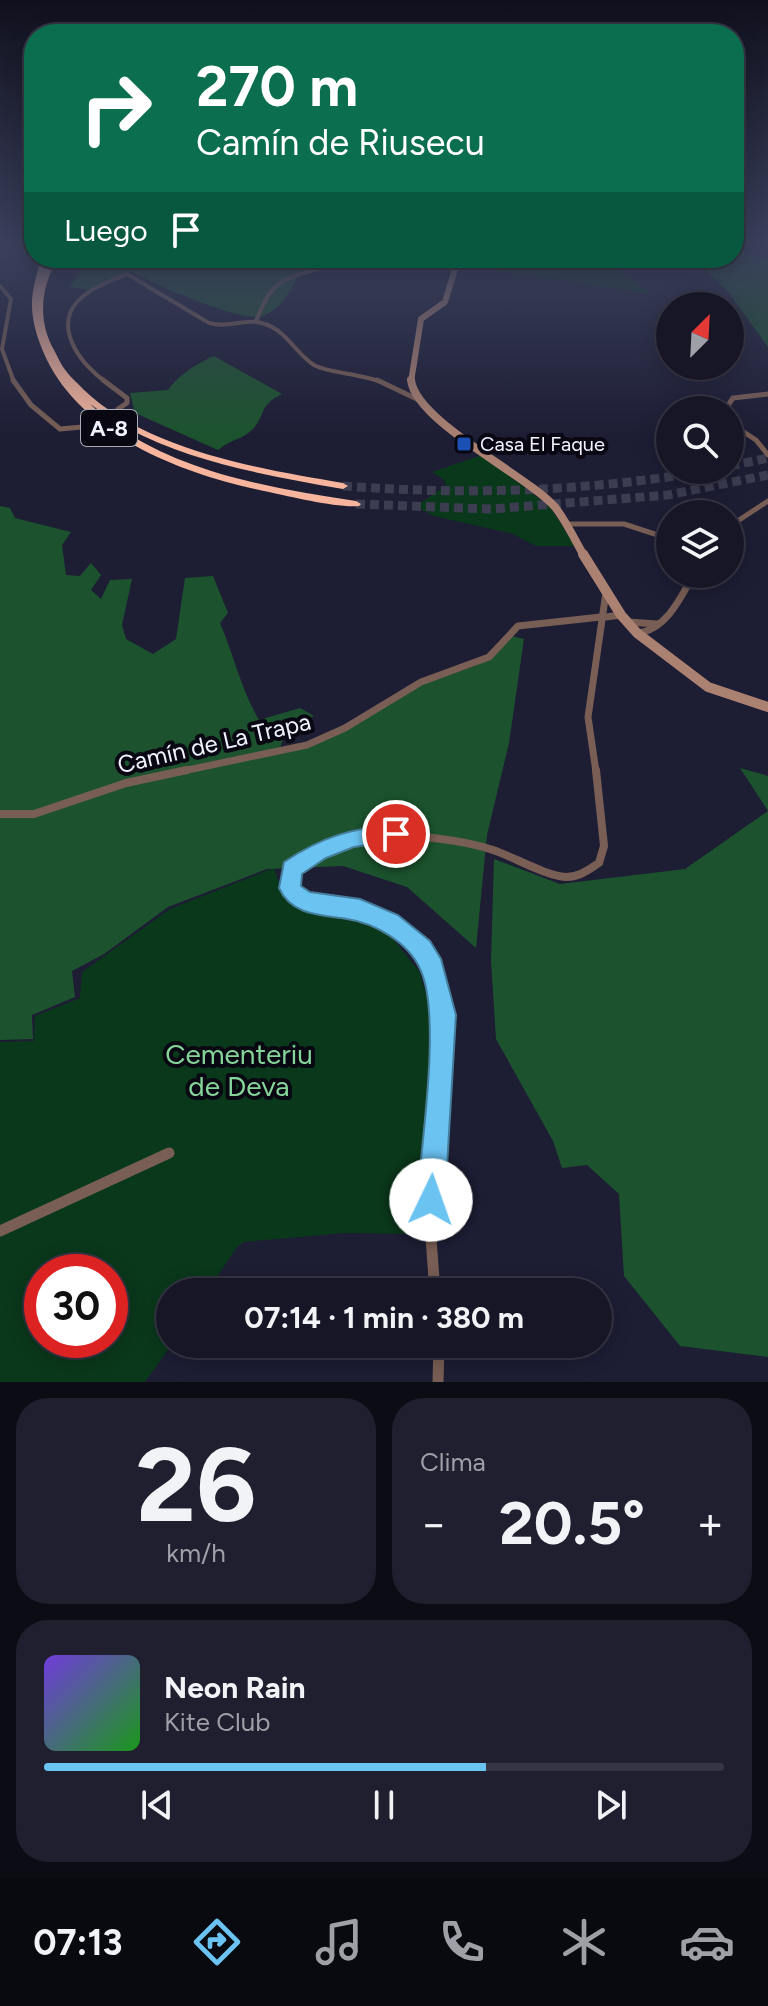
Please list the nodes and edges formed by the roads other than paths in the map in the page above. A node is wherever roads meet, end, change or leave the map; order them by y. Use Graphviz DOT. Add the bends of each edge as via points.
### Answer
graph roads {
  1 [pos="9,307"];
  2 [pos="26,307"];
  3 [pos="39,307"];
  4 [pos="73,307"];
  5 [pos="183,307"];
  6 [pos="263,307"];
  7 [pos="438,307"];
  8 [pos="26,315"];
  9 [pos="256,321"];
  10 [pos="30,338"];
  11 [pos="33,349"];
  12 [pos="38,361"];
  13 [pos="768,394"];
  14 [pos="744,397"];
  15 [pos="423,402"];
  16 [pos="118,409"];
  17 [pos="82,427"];
  18 [pos="60,429"];
  19 [pos="744,432"];
  20 [pos="52,436"];
  21 [pos="768,455"];
  22 [pos="343,486"];
  23 [pos="768,501"];
  24 [pos="356,504"];
  25 [pos="744,517"];
  26 [pos="567,524"];
  27 [pos="656,534"];
  28 [pos="685,588"];
  29 [pos="606,589"];
  30 [pos="615,604"];
  31 [pos="603,617"];
  32 [pos="624,618"];
  33 [pos="653,625"];
  34 [pos="637,633"];
  35 [pos="768,707"];
  36 [pos="0,814"];
  37 [pos="169,1153"];
  38 [pos="0,1231"];
  39 [pos="434,1278"];
  40 [pos="439,1358"];
  41 [pos="438,1382"];
  1 -- 18 [label="street" via="2,350 8,371 29,403"];
  2 -- 8 [label="highway"];
  3 -- 22 [label="highway, A-8" via="39,325 59,367 101,408 197,454"];
  4 -- 16 [label="street" via="69,333 84,364 127,398"];
  5 -- 9 [label="street" via="213,325"];
  6 -- 9 [label="street"];
  7 -- 15 [label="street" via="419,323 411,383"];
  9 -- 15 [label="street" via="286,335 314,365 367,376"];
  10 -- 11 [label="highway"];
  12 -- 24 [label="highway, A-8" via="86,413 143,449 222,478"];
  13 -- 14 [label="street"];
  15 -- 26 [label="street" via="463,440 546,499"];
  17 -- 18 [label="street"];
  18 -- 20 [label="street"];
  19 -- 21 [label="street"];
  23 -- 25 [label="street"];
  26 -- 27 [label="street" via="624,524"];
  26 -- 29 [label="street"];
  28 -- 33 [label="street"];
  29 -- 30 [label="street"];
  29 -- 31 [label="street"];
  30 -- 31 [label="street"];
  30 -- 32 [label="street"];
  31 -- 32 [label="street, Camín de La Trapa"];
  31 -- 36 [label="street, Camín de La Trapa" via="518,626 489,657 421,682 307,745 126,783 34,814"];
  31 -- 39 [label="street" via="588,717 604,846 591,870 563,877 459,841 375,834 319,851 298,863 289,878 296,897 390,922 422,949 433,967 444,1015 430,1225"];
  32 -- 33 [label="street, Camín de La Trapa"];
  32 -- 34 [label="street"];
  33 -- 34 [label="street" via="646,633"];
  34 -- 35 [label="street" via="708,687"];
  37 -- 38 [label="street"];
  40 -- 41 [label="street"];
}
